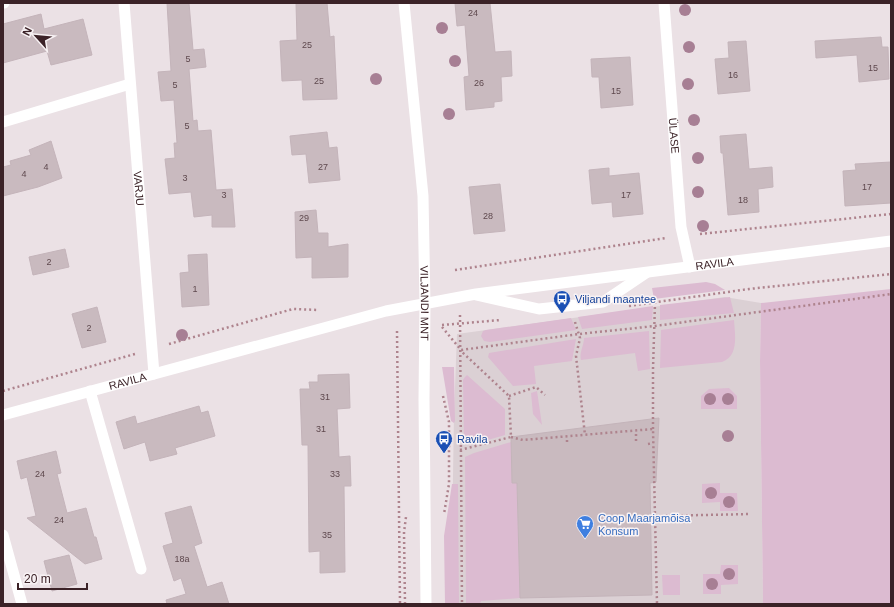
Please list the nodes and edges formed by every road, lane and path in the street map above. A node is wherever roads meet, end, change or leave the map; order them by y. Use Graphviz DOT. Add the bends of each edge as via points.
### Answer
graph roads {
  1 [pos="124,3"];
  2 [pos="404,3"];
  3 [pos="664,3"];
  4 [pos="130,84"];
  5 [pos="3,122"];
  6 [pos="891,242"];
  7 [pos="690,267"];
  8 [pos="646,273"];
  9 [pos="891,274"];
  10 [pos="476,294"];
  11 [pos="891,294"];
  12 [pos="655,303"];
  13 [pos="425,304"];
  14 [pos="625,307"];
  15 [pos="460,311"];
  16 [pos="507,319"];
  17 [pos="574,320"];
  18 [pos="460,323"];
  19 [pos="655,326"];
  20 [pos="397,331"];
  21 [pos="579,334"];
  22 [pos="461,350"];
  23 [pos="154,374"];
  24 [pos="90,391"];
  25 [pos="545,395"];
  26 [pos="509,396"];
  27 [pos="3,415"];
  28 [pos="653,429"];
  29 [pos="636,431"];
  30 [pos="585,435"];
  31 [pos="511,437"];
  32 [pos="567,437"];
  33 [pos="636,441"];
  34 [pos="567,442"];
  35 [pos="648,444"];
  36 [pos="653,444"];
  37 [pos="460,450"];
  38 [pos="751,514"];
  39 [pos="656,516"];
  40 [pos="3,535"];
  41 [pos="141,569"];
  42 [pos="22,604"];
  43 [pos="400,604"];
  44 [pos="426,604"];
  45 [pos="462,604"];
  46 [pos="657,604"];
  1 -- 4 [label="street, VARJU"];
  2 -- 13 [label="street, VILJANDI MNT" via="423,196"];
  3 -- 7 [label="street, ÜLASE" via="681,227"];
  4 -- 5 [label="street"];
  4 -- 23 [label="street, VARJU"];
  6 -- 7 [label="street, RAVILA"];
  7 -- 8 [label="street, RAVILA"];
  8 -- 10 [label="street, RAVILA"];
  8 -- 10 [label="street" via="603,302 539,309"];
  9 -- 12 [label="path" via="749,289"];
  10 -- 13 [label="street, RAVILA"];
  11 -- 19 [label="path"];
  12 -- 14 [label="path"];
  12 -- 19 [label="path"];
  13 -- 23 [label="street, RAVILA" via="386,311"];
  13 -- 44 [label="street, VILJANDI MNT"];
  15 -- 18 [label="path"];
  16 -- 18 [label="path"];
  17 -- 21 [label="path"];
  18 -- 22 [label="path"];
  18 -- 22 [label="path" via="441,325"];
  19 -- 21 [label="path"];
  19 -- 28 [label="path"];
  20 -- 43 [label="path"];
  21 -- 22 [label="path"];
  21 -- 30 [label="path" via="576,356"];
  22 -- 26 [label="path"];
  22 -- 37 [label="path"];
  23 -- 24 [label="street, RAVILA"];
  24 -- 27 [label="street, RAVILA"];
  24 -- 41 [label="street"];
  25 -- 26 [label="path" via="536,387"];
  26 -- 31 [label="path"];
  28 -- 29 [label="path"];
  28 -- 36 [label="path"];
  29 -- 30 [label="path"];
  29 -- 33 [label="path"];
  30 -- 32 [label="path"];
  31 -- 32 [label="path" via="524,440"];
  31 -- 37 [label="path"];
  32 -- 34 [label="path"];
  35 -- 36 [label="path"];
  36 -- 39 [label="path"];
  37 -- 45 [label="path"];
  38 -- 39 [label="path"];
  39 -- 46 [label="path"];
  40 -- 42 [label="street"];
}
